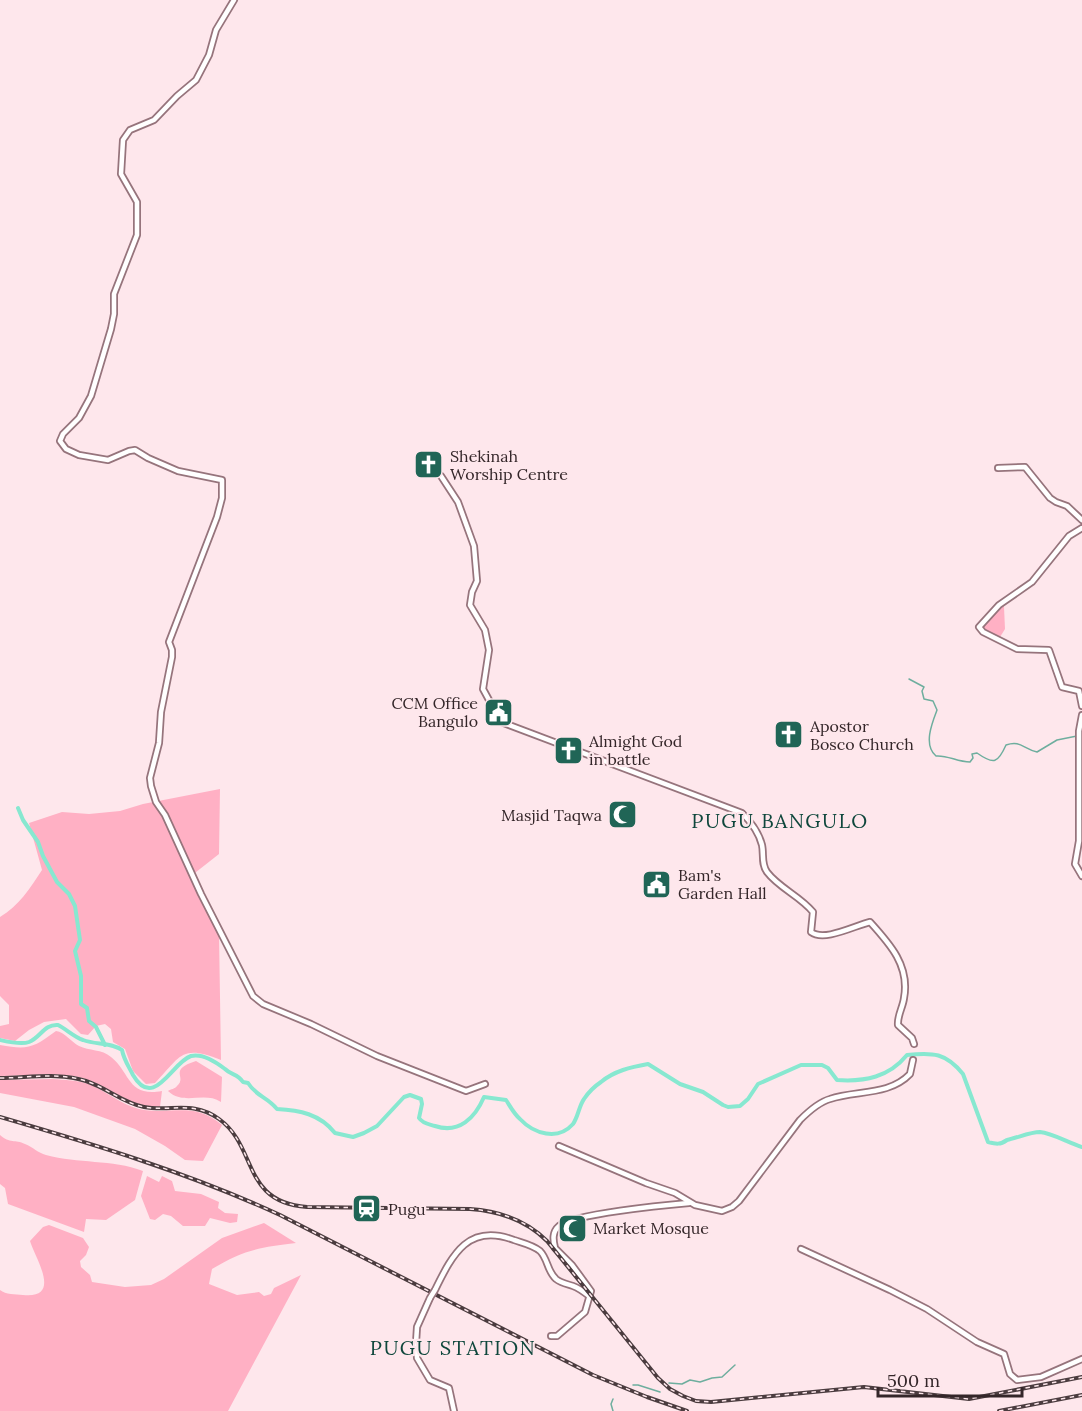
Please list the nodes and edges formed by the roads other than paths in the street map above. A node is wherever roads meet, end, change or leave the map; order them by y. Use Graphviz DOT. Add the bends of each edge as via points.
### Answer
graph roads {
  1 [pos="234,0"];
  2 [pos="998,468"];
  3 [pos="441,476"];
  4 [pos="1082,520"];
  5 [pos="1082,528"];
  6 [pos="1082,706"];
  7 [pos="1082,715"];
  8 [pos="1082,876"];
  9 [pos="914,1044"];
  10 [pos="913,1060"];
  11 [pos="485,1084"];
  12 [pos="559,1146"];
  13 [pos="688,1203"];
  14 [pos="801,1249"];
  15 [pos="589,1296"];
  16 [pos="551,1336"];
  17 [pos="1082,1359"];
  18 [pos="454,1411"];
  1 -- 11 [label="street" via="216,30 196,80 154,120 133,128 123,140 121,174 137,202 137,235 114,294 111,329 91,396 60,441 79,455 108,460 135,450 178,471 222,480 217,517 169,642 172,657 150,782 156,802 253,996 359,1048 466,1091"];
  2 -- 4 [label="street" via="1025,467 1050,498 1070,508"];
  3 -- 9 [label="street" via="460,507 474,546 477,581 470,605 485,630 489,652 483,689 501,722 742,813 762,845 762,860 768,873 812,911 813,934 827,936 870,922 892,949 906,980 898,1025"];
  5 -- 6 [label="street" via="1069,536 1036,578 999,605 979,627 1017,649 1049,650 1061,685 1079,691"];
  7 -- 8 [label="street" via="1075,864"];
  10 -- 13 [label="street" via="910,1074 897,1084 830,1099 812,1109 732,1208 715,1211"];
  12 -- 13 [label="street" via="675,1193"];
  13 -- 15 [label="street" via="589,1216 558,1227 554,1233 555,1248 590,1289"];
  14 -- 17 [label="street" via="927,1309 976,1342 1004,1354 1010,1374 1017,1380 1041,1377"];
  15 -- 16 [label="street" via="585,1312"];
  15 -- 18 [label="street, bridge" via="555,1278 534,1247 499,1234 485,1233 470,1241 453,1258 417,1327 417,1358 430,1380 449,1388"];
}
